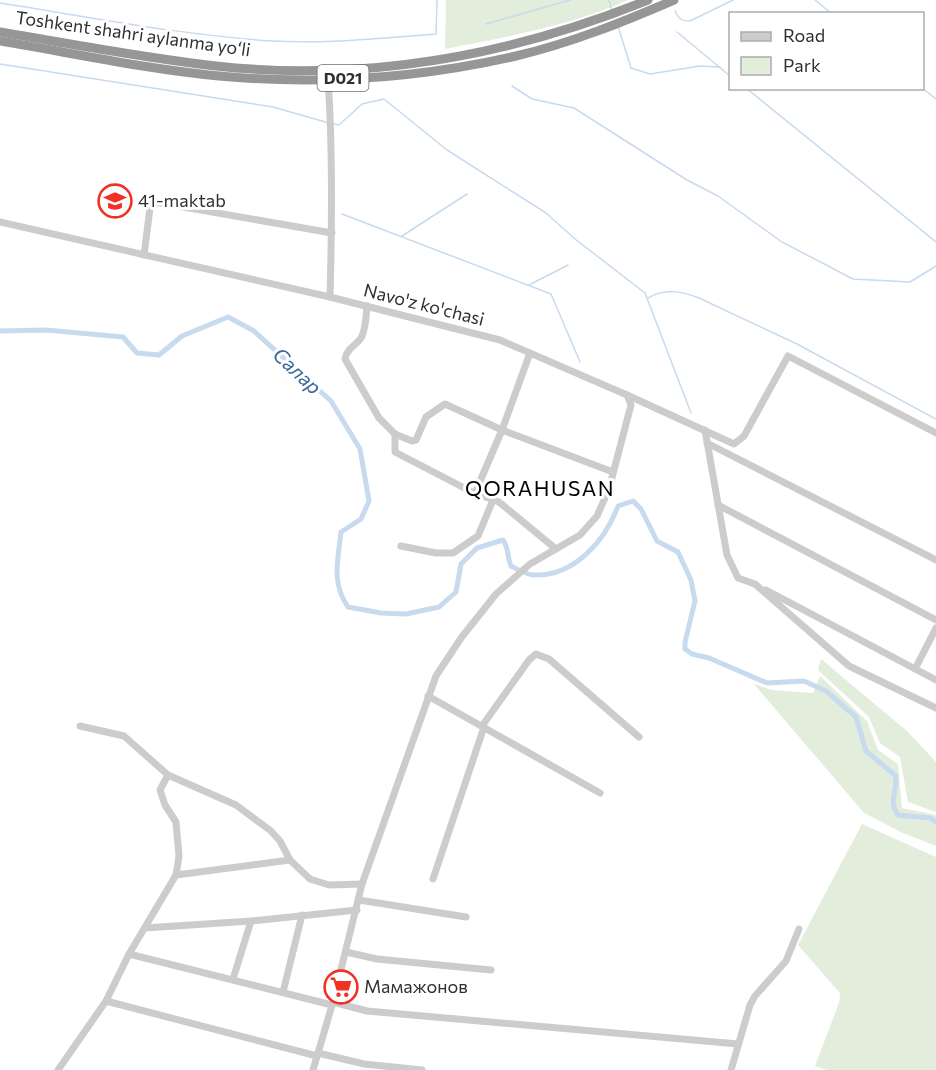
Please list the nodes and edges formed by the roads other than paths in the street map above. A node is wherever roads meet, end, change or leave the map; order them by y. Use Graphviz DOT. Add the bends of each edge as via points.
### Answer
graph roads {
  1 [pos="648,0"];
  2 [pos="674,0"];
  3 [pos="0,32"];
  4 [pos="0,40"];
  5 [pos="73,49"];
  6 [pos="328,79"];
  7 [pos="0,222"];
  8 [pos="332,233"];
  9 [pos="144,255"];
  10 [pos="330,297"];
  11 [pos="367,306"];
  12 [pos="530,353"];
  13 [pos="627,395"];
  14 [pos="640,401"];
  15 [pos="631,405"];
  16 [pos="502,430"];
  17 [pos="705,430"];
  18 [pos="936,433"];
  19 [pos="395,434"];
  20 [pos="707,443"];
  21 [pos="614,472"];
  22 [pos="475,493"];
  23 [pos="493,500"];
  24 [pos="718,505"];
  25 [pos="401,546"];
  26 [pos="556,549"];
  27 [pos="936,560"];
  28 [pos="755,584"];
  29 [pos="936,620"];
  30 [pos="936,628"];
  31 [pos="915,669"];
  32 [pos="936,680"];
  33 [pos="429,696"];
  34 [pos="936,708"];
  35 [pos="80,726"];
  36 [pos="483,726"];
  37 [pos="639,737"];
  38 [pos="168,775"];
  39 [pos="600,793"];
  40 [pos="290,860"];
  41 [pos="176,875"];
  42 [pos="433,879"];
  43 [pos="362,884"];
  44 [pos="359,900"];
  45 [pos="357,910"];
  46 [pos="302,915"];
  47 [pos="465,917"];
  48 [pos="251,921"];
  49 [pos="145,928"];
  50 [pos="799,928"];
  51 [pos="346,952"];
  52 [pos="129,954"];
  53 [pos="491,970"];
  54 [pos="233,979"];
  55 [pos="283,992"];
  56 [pos="106,1002"];
  57 [pos="332,1004"];
  58 [pos="738,1044"];
  59 [pos="317,1054"];
  60 [pos="58,1070"];
  61 [pos="313,1070"];
  62 [pos="422,1070"];
  63 [pos="731,1070"];
  1 -- 5 [label="highway, Toshkent shahri aylanma yoʻli / D021" via="536,40 394,66 253,69"];
  2 -- 6 [label="highway, Toshkent shahri aylanma yoʻli / D021" via="539,50 394,75"];
  3 -- 5 [label="highway, Toshkent shahri aylanma yoʻli / D021"];
  4 -- 5 [label="highway, Toshkent shahri aylanma yoʻli / D021"];
  5 -- 6 [label="highway, Toshkent shahri aylanma yoʻli / D021" via="218,76"];
  6 -- 8 [label="street"];
  7 -- 9 [label="street, Navo'z ko'chasi"];
  8 -- 9 [label="street" via="155,202 150,208"];
  8 -- 10 [label="street"];
  9 -- 10 [label="street, Navo'z ko'chasi"];
  10 -- 11 [label="street, Navo'z ko'chasi"];
  11 -- 12 [label="street, Navo'z ko'chasi" via="501,340"];
  11 -- 19 [label="street" via="361,339 345,358 378,418"];
  12 -- 13 [label="street, Navo'z ko'chasi"];
  12 -- 16 [label="street"];
  13 -- 14 [label="street, Navo'z ko'chasi"];
  13 -- 15 [label="street"];
  14 -- 15 [label="street"];
  14 -- 17 [label="street, Navo'z ko'chasi"];
  15 -- 21 [label="street"];
  16 -- 19 [label="street" via="445,404 426,417 416,440"];
  16 -- 21 [label="street"];
  16 -- 22 [label="street"];
  17 -- 18 [label="street, Navo'z ko'chasi" via="734,444 744,436 788,356"];
  17 -- 20 [label="street"];
  19 -- 22 [label="street" via="394,449 398,454"];
  20 -- 24 [label="street"];
  20 -- 27 [label="street"];
  21 -- 26 [label="street" via="597,516 580,535"];
  22 -- 23 [label="street"];
  23 -- 25 [label="street" via="478,536 453,553 436,554"];
  23 -- 26 [label="street"];
  24 -- 28 [label="street" via="727,555 738,579"];
  24 -- 29 [label="street"];
  26 -- 33 [label="street" via="530,564 484,607 446,660"];
  28 -- 31 [label="street"];
  28 -- 34 [label="street" via="849,666"];
  30 -- 31 [label="street"];
  31 -- 32 [label="street"];
  33 -- 36 [label="street"];
  33 -- 43 [label="street"];
  35 -- 38 [label="street" via="124,736"];
  36 -- 37 [label="street" via="536,654 549,659"];
  36 -- 39 [label="street"];
  36 -- 42 [label="street"];
  38 -- 40 [label="street" via="236,806 280,841"];
  38 -- 41 [label="street" via="160,790 176,822"];
  40 -- 41 [label="street"];
  40 -- 43 [label="street" via="310,879 323,885"];
  41 -- 49 [label="street"];
  43 -- 44 [label="street"];
  44 -- 45 [label="street"];
  44 -- 47 [label="street"];
  45 -- 46 [label="street"];
  45 -- 51 [label="street"];
  46 -- 48 [label="street"];
  46 -- 55 [label="street"];
  48 -- 49 [label="street"];
  48 -- 54 [label="street"];
  49 -- 52 [label="street"];
  50 -- 58 [label="street" via="786,961 750,1005"];
  51 -- 53 [label="street" via="376,959"];
  51 -- 57 [label="street"];
  52 -- 54 [label="street"];
  52 -- 56 [label="street"];
  54 -- 55 [label="street"];
  55 -- 57 [label="street"];
  56 -- 59 [label="street"];
  56 -- 60 [label="street"];
  57 -- 58 [label="street" via="367,1011"];
  57 -- 59 [label="street"];
  58 -- 63 [label="street"];
  59 -- 61 [label="street"];
  59 -- 62 [label="street"];
}
